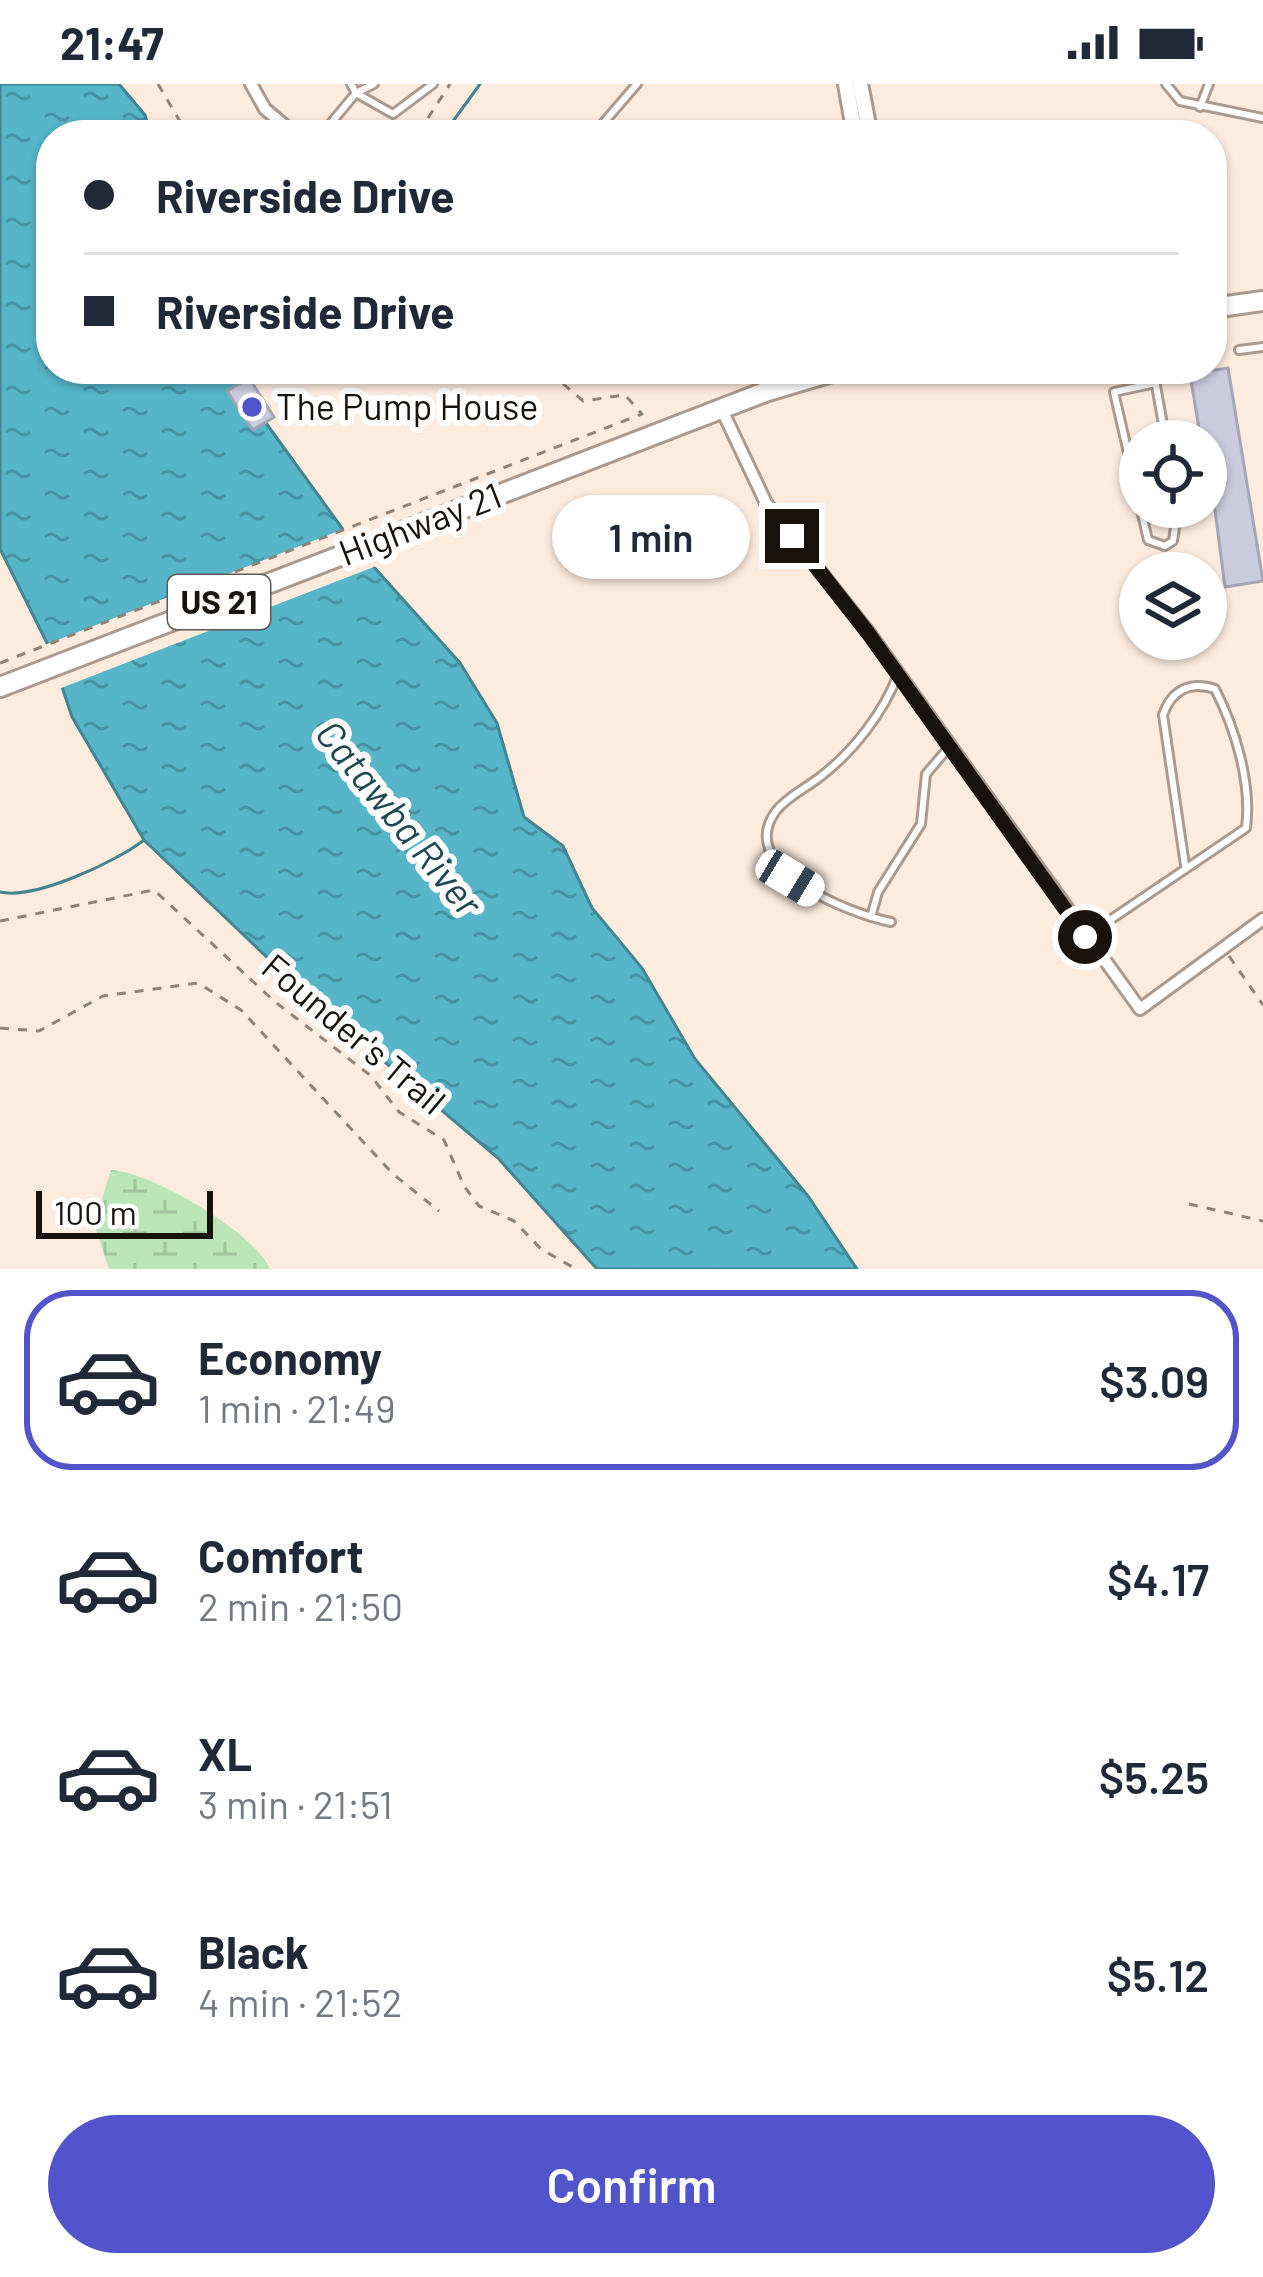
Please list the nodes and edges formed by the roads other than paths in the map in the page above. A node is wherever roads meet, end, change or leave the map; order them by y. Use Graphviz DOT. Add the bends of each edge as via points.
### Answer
graph roads {
  1 [pos="251,84"];
  2 [pos="351,84"];
  3 [pos="374,84"];
  4 [pos="434,84"];
  5 [pos="637,84"];
  6 [pos="846,84"];
  7 [pos="860,84"];
  8 [pos="1166,84"];
  9 [pos="1209,84"];
  10 [pos="356,93"];
  11 [pos="1200,107"];
  12 [pos="1263,118"];
  13 [pos="279,120"];
  14 [pos="334,120"];
  15 [pos="606,120"];
  16 [pos="852,120"];
  17 [pos="867,120"];
  18 [pos="1263,301"];
  19 [pos="1227,306"];
  20 [pos="1263,347"];
  21 [pos="1239,350"];
  22 [pos="795,384"];
  23 [pos="1137,384"];
  24 [pos="1156,384"];
  25 [pos="721,408"];
  26 [pos="1120,420"];
  27 [pos="1162,420"];
  28 [pos="1145,528"];
  29 [pos="1175,528"];
  30 [pos="898,674"];
  31 [pos="0,687"];
  32 [pos="950,746"];
  33 [pos="1185,865"];
  34 [pos="871,918"];
  35 [pos="1263,919"];
  36 [pos="891,922"];
  37 [pos="1085,937"];
  1 -- 13 [label="street"];
  2 -- 10 [label="lane"];
  3 -- 10 [label="lane"];
  4 -- 10 [label="lane" via="393,114"];
  5 -- 15 [label="lane"];
  6 -- 16 [label="street"];
  7 -- 17 [label="street"];
  8 -- 11 [label="lane" via="1180,101"];
  9 -- 11 [label="lane"];
  10 -- 14 [label="lane"];
  11 -- 12 [label="lane"];
  18 -- 19 [label="main road"];
  20 -- 21 [label="lane"];
  22 -- 25 [label="main road, Highway 21 / US 21"];
  23 -- 26 [label="lane" via="1114,392"];
  24 -- 27 [label="lane"];
  25 -- 30 [label="street" via="766,503"];
  25 -- 31 [label="main road, Highway 21 / US 21"];
  28 -- 29 [label="lane" via="1148,540 1165,546"];
  30 -- 32 [label="street"];
  30 -- 34 [label="lane" via="888,702 822,776 773,815 766,835 790,878"];
  32 -- 34 [label="lane" via="926,774 921,824 878,892"];
  32 -- 37 [label="street"];
  33 -- 33 [label="lane" via="1246,828 1250,802 1224,707 1215,689 1199,684 1182,688 1163,715"];
  33 -- 37 [label="lane"];
  34 -- 36 [label="lane"];
  35 -- 37 [label="street" via="1140,1009"];
}
